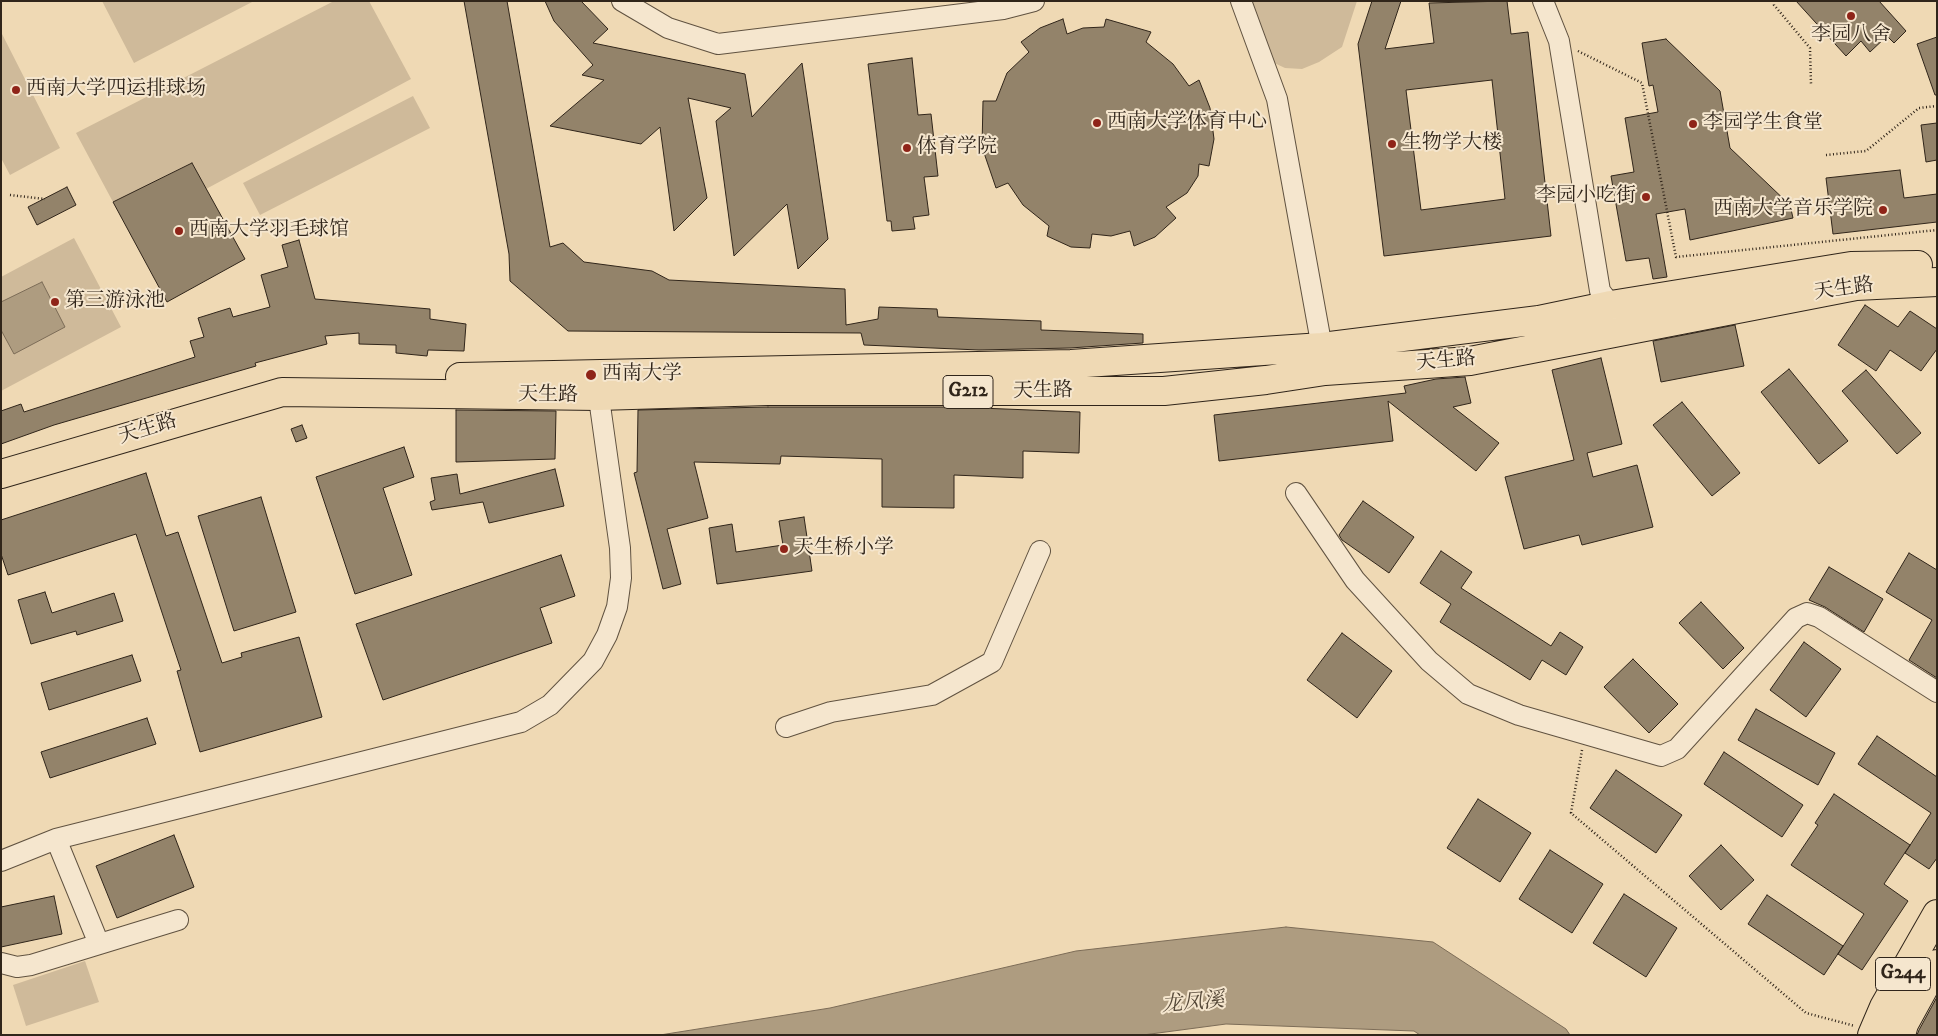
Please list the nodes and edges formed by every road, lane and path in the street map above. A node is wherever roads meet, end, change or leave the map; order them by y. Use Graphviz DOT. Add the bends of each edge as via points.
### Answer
graph roads {
  1 [pos="622,1"];
  2 [pos="1034,1"];
  3 [pos="1241,1"];
  4 [pos="1543,1"];
  5 [pos="1774,1"];
  6 [pos="1558,41"];
  7 [pos="1810,84"];
  8 [pos="1937,106"];
  9 [pos="1826,155"];
  10 [pos="10,195"];
  11 [pos="45,198"];
  12 [pos="1937,230"];
  13 [pos="1937,265"];
  14 [pos="1937,282"];
  15 [pos="1611,305"];
  16 [pos="1616,333"];
  17 [pos="1324,359"];
  18 [pos="597,385"];
  19 [pos="1,458"];
  20 [pos="1,474"];
  21 [pos="1296,493"];
  22 [pos="1040,551"];
  23 [pos="1937,692"];
  24 [pos="786,727"];
  25 [pos="1584,734"];
  26 [pos="56,839"];
  27 [pos="1,861"];
  28 [pos="1937,914"];
  29 [pos="178,920"];
  30 [pos="99,944"];
  31 [pos="1,963"];
  32 [pos="1937,964"];
  33 [pos="1872,1033"];
  34 [pos="1901,1035"];
  1 -- 2 [label="street" via="668,28 718,44 1004,9"];
  3 -- 17 [label="street" via="1277,99"];
  4 -- 6 [label="street"];
  5 -- 7 [label="path" via="1810,48"];
  6 -- 12 [label="path" via="1642,83 1676,257"];
  6 -- 15 [label="street" via="1600,291"];
  8 -- 9 [label="path" via="1919,108 1866,151"];
  10 -- 11 [label="path"];
  13 -- 15 [label="highway, 天生路 / G212" via="1851,266"];
  14 -- 16 [label="highway, 天生路 / G212" via="1856,286"];
  15 -- 16 [label="street"];
  15 -- 17 [label="highway, 天生路 / G212"];
  16 -- 17 [label="highway, 天生路 / G212" via="1470,361"];
  17 -- 18 [label="highway, 天生路 / G212" via="1071,364"];
  18 -- 19 [label="highway, 天生路 / G212" via="480,377 275,375"];
  18 -- 20 [label="highway, 天生路 / G212" via="282,392"];
  18 -- 26 [label="street" via="620,548 621,578 607,635 574,683 550,705 521,722"];
  21 -- 25 [label="street" via="1355,580 1429,661 1462,689 1518,715"];
  22 -- 24 [label="street" via="992,662 932,695 831,712"];
  23 -- 25 [label="street" via="1819,617 1807,613 1796,618 1676,749 1661,756"];
  25 -- 33 [label="path" via="1572,812 1806,1013"];
  26 -- 27 [label="street"];
  26 -- 30 [label="street"];
  28 -- 33 [label="highway, G244"];
  29 -- 30 [label="street"];
  30 -- 31 [label="street" via="31,965 17,967"];
  32 -- 34 [label="highway, G244"];
}
